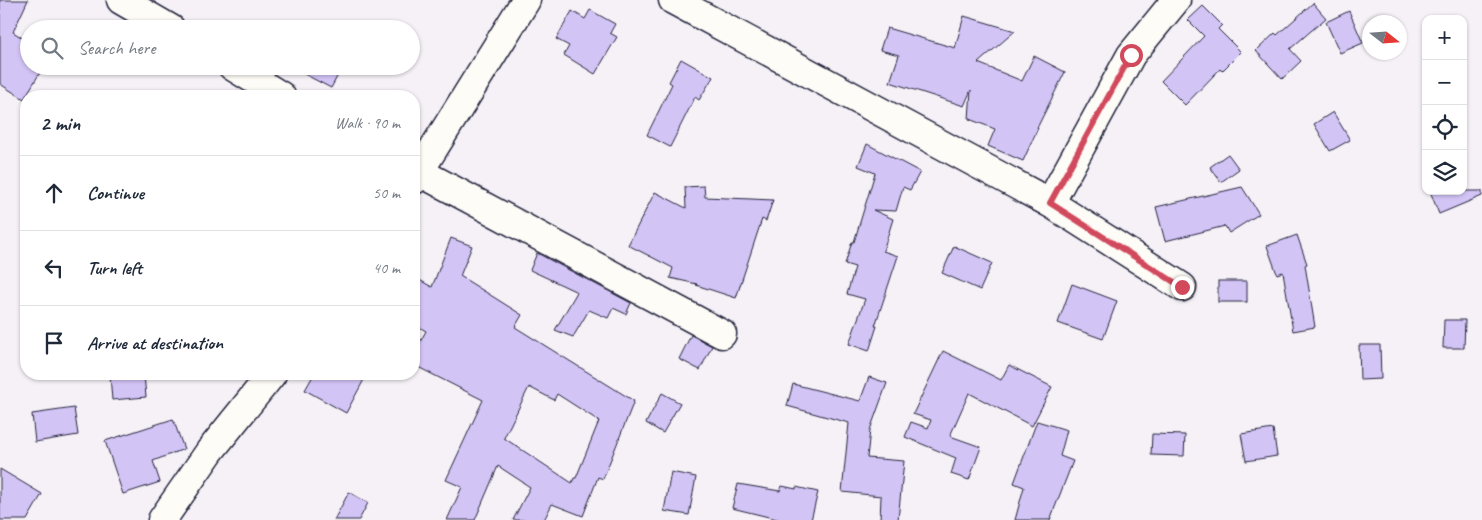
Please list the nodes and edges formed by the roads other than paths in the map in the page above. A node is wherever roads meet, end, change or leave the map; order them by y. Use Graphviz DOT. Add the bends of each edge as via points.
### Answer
graph roads {
  1 [pos="121,0"];
  2 [pos="526,0"];
  3 [pos="673,0"];
  4 [pos="1176,0"];
  5 [pos="155,20"];
  6 [pos="247,75"];
  7 [pos="271,90"];
  8 [pos="420,168"];
  9 [pos="420,176"];
  10 [pos="1050,203"];
  11 [pos="1182,287"];
  12 [pos="722,334"];
  13 [pos="267,380"];
  14 [pos="162,520"];
  1 -- 5 [label="street"];
  2 -- 8 [label="street"];
  3 -- 10 [label="street"];
  4 -- 10 [label="street" via="1131,55"];
  6 -- 7 [label="street"];
  9 -- 12 [label="street"];
  10 -- 11 [label="street"];
  13 -- 14 [label="street" via="210,451"];
}
